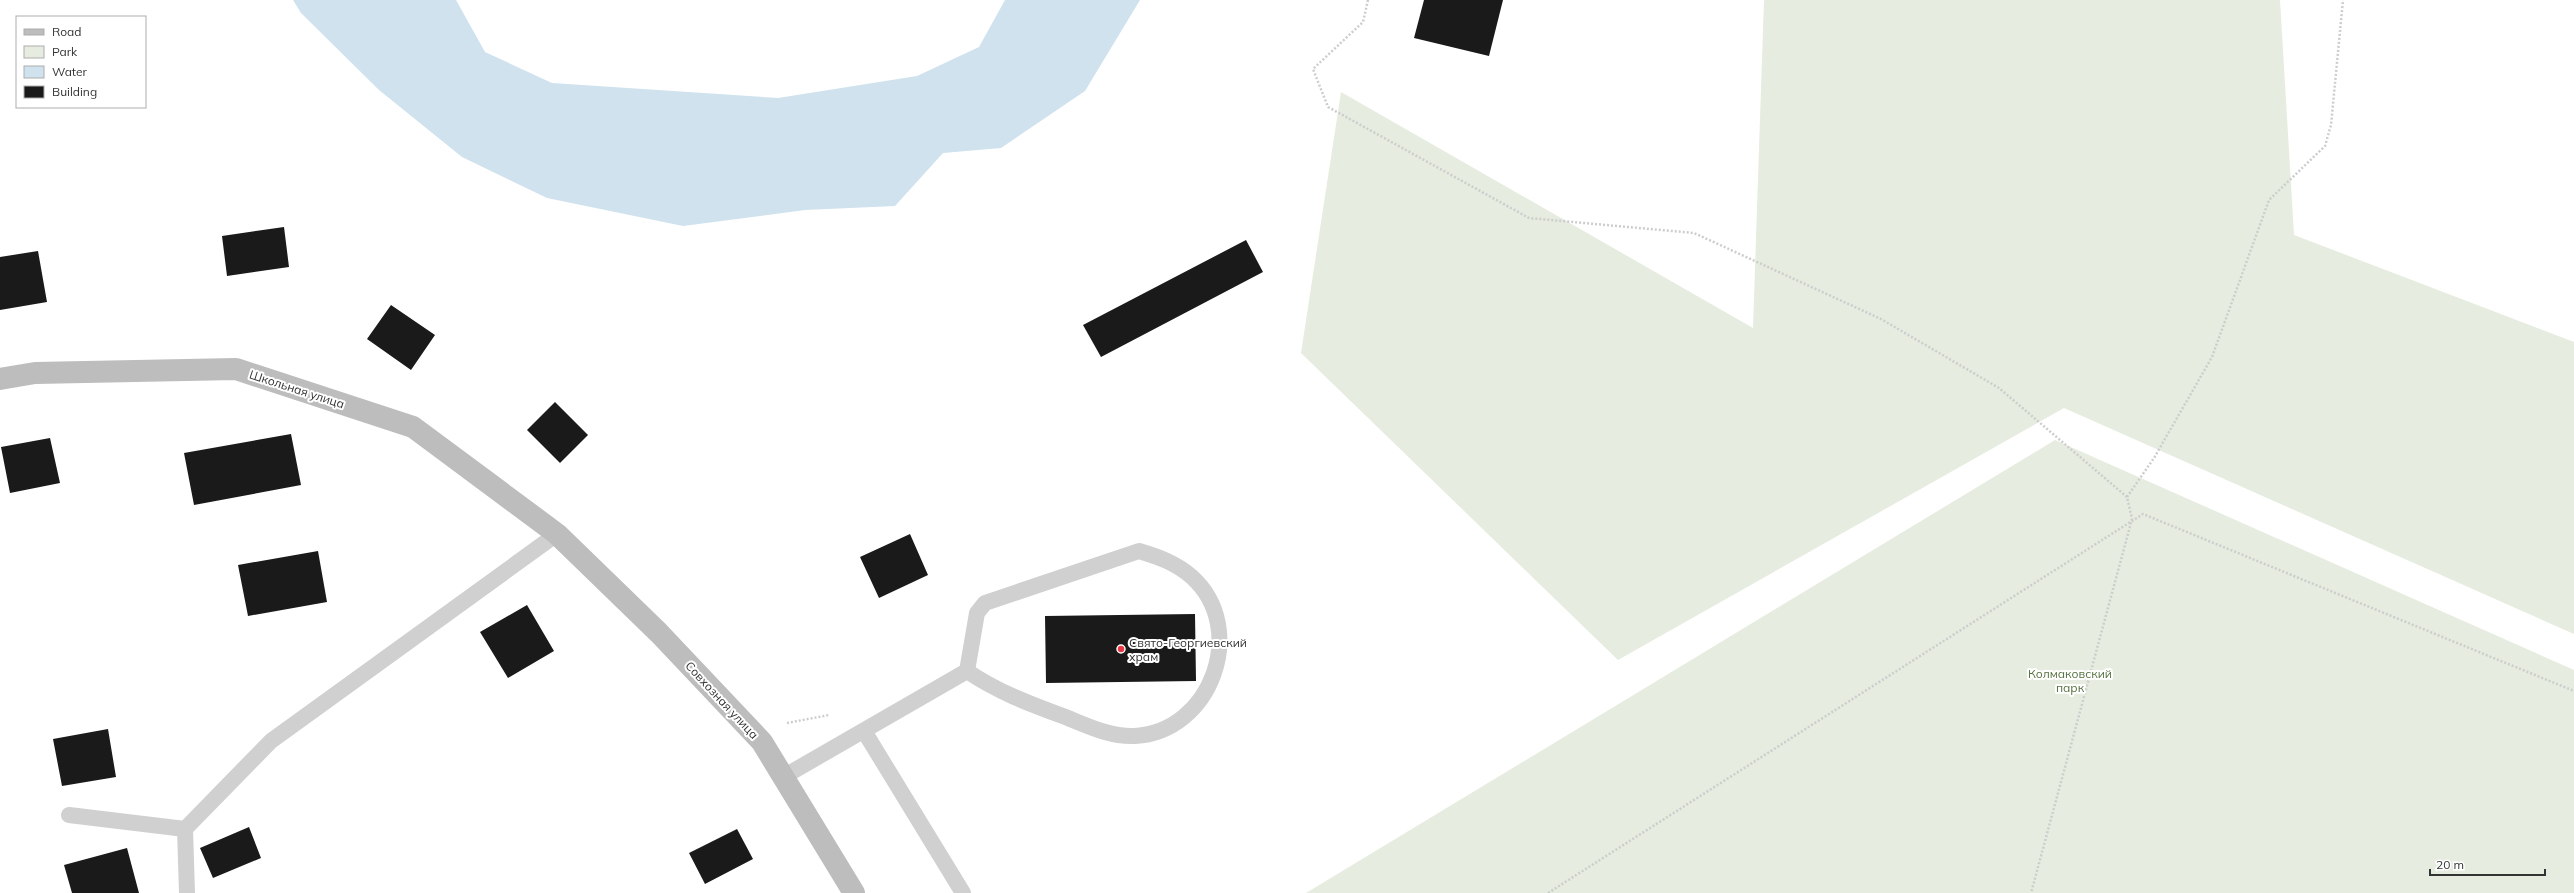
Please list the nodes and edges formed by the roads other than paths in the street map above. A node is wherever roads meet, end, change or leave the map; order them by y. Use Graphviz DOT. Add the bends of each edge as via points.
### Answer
graph roads {
  1 [pos="0,379"];
  2 [pos="557,534"];
  3 [pos="967,671"];
  4 [pos="864,731"];
  5 [pos="783,777"];
  6 [pos="70,815"];
  7 [pos="185,829"];
  8 [pos="187,893"];
  9 [pos="854,893"];
  10 [pos="962,893"];
  1 -- 2 [label="street, Школьная улица" via="35,373 236,369 413,427"];
  2 -- 5 [label="street, Совхозная улица" via="659,633 762,742"];
  2 -- 7 [label="lane" via="271,740"];
  3 -- 3 [label="lane" via="977,613 985,603 1139,552 1168,560 1193,578 1211,602 1220,631 1219,661 1209,690 1189,714 1163,730 1136,736 1113,735 1018,699 995,689"];
  3 -- 4 [label="lane"];
  4 -- 5 [label="lane"];
  4 -- 10 [label="lane"];
  5 -- 9 [label="street, Совхозная улица"];
  6 -- 7 [label="lane"];
  7 -- 8 [label="lane"];
}
